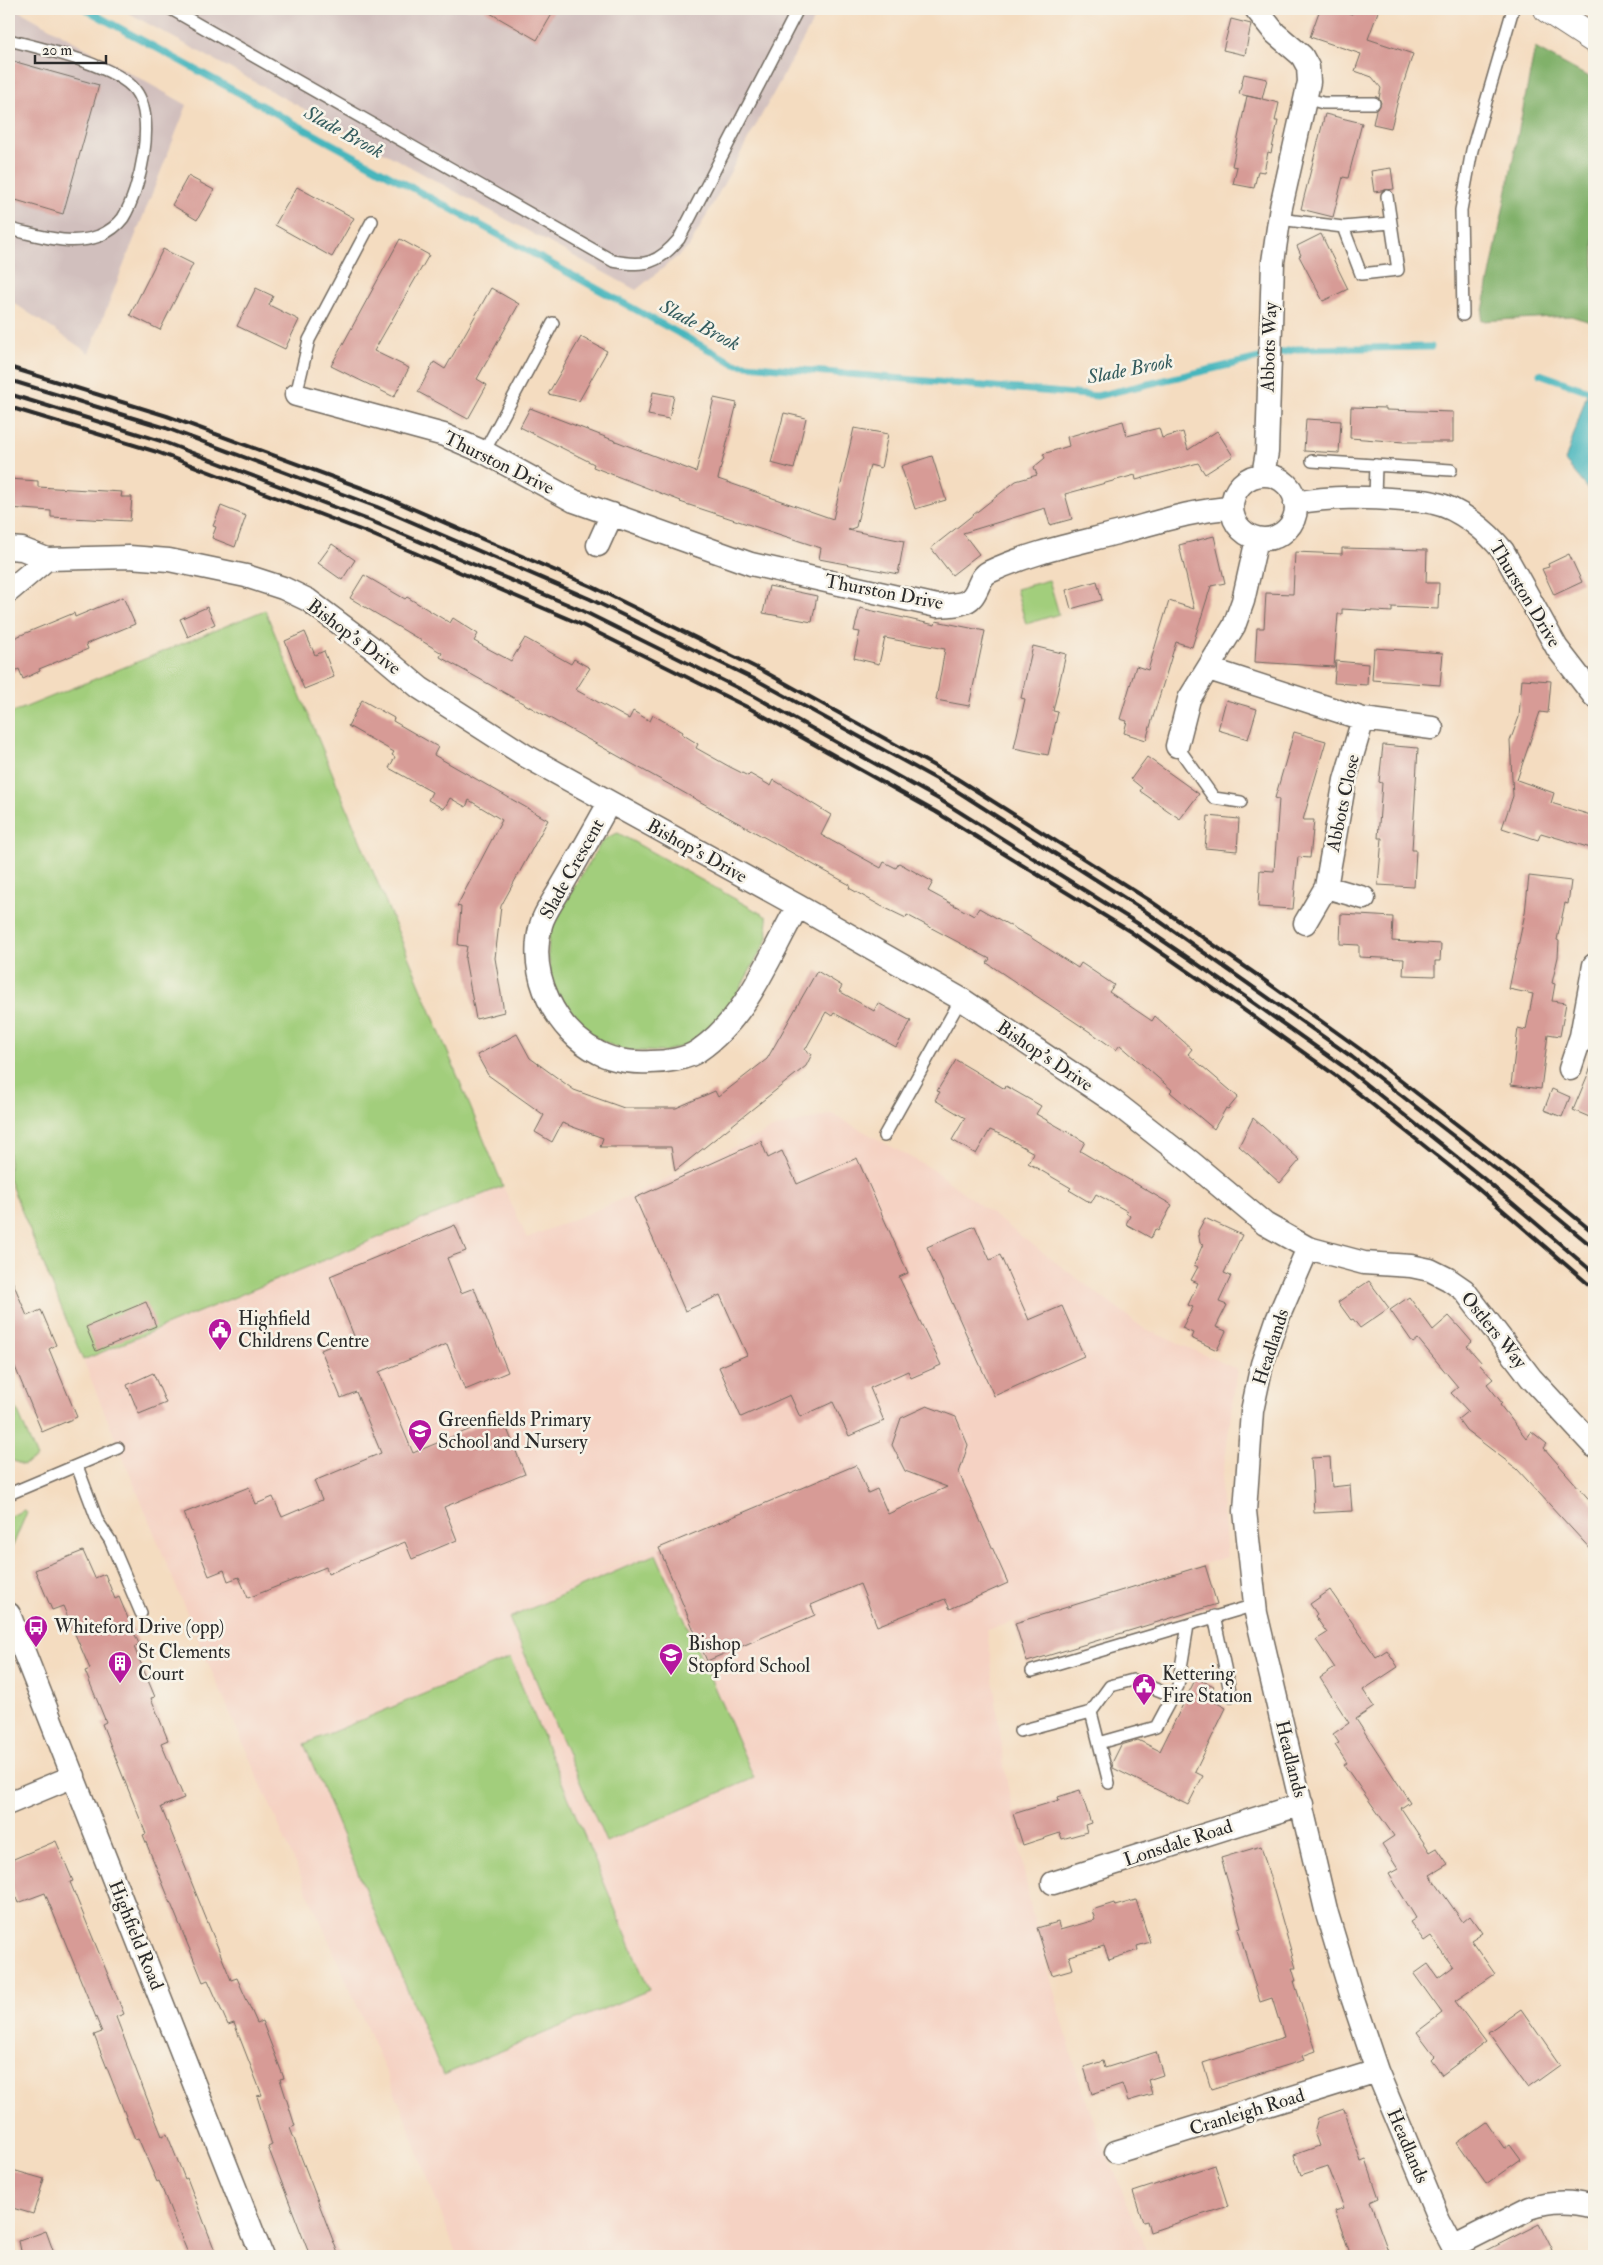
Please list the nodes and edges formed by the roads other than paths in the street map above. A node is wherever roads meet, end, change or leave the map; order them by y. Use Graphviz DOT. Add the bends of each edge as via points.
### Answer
graph roads {
  1 [pos="172,9"];
  2 [pos="798,9"];
  3 [pos="1256,9"];
  4 [pos="1513,9"];
  5 [pos="1548,9"];
  6 [pos="1594,39"];
  7 [pos="9,40"];
  8 [pos="1305,98"];
  9 [pos="1374,103"];
  10 [pos="1387,196"];
  11 [pos="1279,220"];
  12 [pos="372,221"];
  13 [pos="1391,223"];
  14 [pos="1343,227"];
  15 [pos="9,229"];
  16 [pos="1463,315"];
  17 [pos="554,323"];
  18 [pos="296,394"];
  19 [pos="484,452"];
  20 [pos="1312,461"];
  21 [pos="1376,465"];
  22 [pos="1451,470"];
  23 [pos="1263,475"];
  24 [pos="1375,498"];
  25 [pos="1295,503"];
  26 [pos="1232,508"];
  27 [pos="612,514"];
  28 [pos="1258,539"];
  29 [pos="598,545"];
  30 [pos="9,548"];
  31 [pos="47,559"];
  32 [pos="9,591"];
  33 [pos="1209,669"];
  34 [pos="1594,696"];
  35 [pos="1363,720"];
  36 [pos="1432,728"];
  37 [pos="1177,746"];
  38 [pos="1241,802"];
  39 [pos="609,803"];
  40 [pos="1326,887"];
  41 [pos="1364,898"];
  42 [pos="798,906"];
  43 [pos="1305,923"];
  44 [pos="1594,965"];
  45 [pos="961,999"];
  46 [pos="1588,1038"];
  47 [pos="1570,1069"];
  48 [pos="884,1136"];
  49 [pos="1308,1248"];
  50 [pos="1594,1446"];
  51 [pos="118,1448"];
  52 [pos="76,1466"];
  53 [pos="9,1494"];
  54 [pos="1255,1605"];
  55 [pos="141,1613"];
  56 [pos="9,1614"];
  57 [pos="1214,1616"];
  58 [pos="1188,1624"];
  59 [pos="1032,1671"];
  60 [pos="1173,1696"];
  61 [pos="1231,1696"];
  62 [pos="1091,1712"];
  63 [pos="1020,1731"];
  64 [pos="1099,1743"];
  65 [pos="74,1776"];
  66 [pos="1110,1783"];
  67 [pos="9,1804"];
  68 [pos="1302,1804"];
  69 [pos="1053,1883"];
  70 [pos="1377,2071"];
  71 [pos="1116,2152"];
  72 [pos="1594,2207"];
  73 [pos="1455,2251"];
  74 [pos="262,2256"];
  1 -- 2 [label="lane" via="613,261 636,265 653,261 669,251 679,239"];
  3 -- 8 [label="street, Abbots Way" via="1275,33 1302,56 1308,67"];
  4 -- 16 [label="lane" via="1472,150 1461,210"];
  5 -- 6 [label="highway"];
  7 -- 15 [label="lane" via="58,53 125,81 135,90 146,116 146,134 135,193 114,228 84,240 68,241"];
  8 -- 9 [label="lane" via="1323,102"];
  8 -- 11 [label="street, Abbots Way"];
  10 -- 13 [label="lane"];
  11 -- 14 [label="lane"];
  11 -- 23 [label="street, Abbots Way" via="1273,262 1267,452"];
  12 -- 18 [label="lane" via="309,340"];
  13 -- 14 [label="lane"];
  13 -- 14 [label="lane" via="1398,270 1361,274"];
  17 -- 19 [label="lane"];
  18 -- 19 [label="street, Thurston Drive" via="444,435"];
  19 -- 27 [label="street, Thurston Drive" via="574,501"];
  20 -- 21 [label="lane"];
  21 -- 22 [label="lane"];
  21 -- 24 [label="lane"];
  23 -- 25 [label="street" via="1288,486"];
  23 -- 26 [label="street" via="1251,478 1236,490"];
  24 -- 25 [label="street, Thurston Drive" via="1327,497"];
  24 -- 34 [label="street, Thurston Drive" via="1435,503 1463,516 1492,537 1557,648"];
  25 -- 28 [label="street" via="1295,514 1285,531 1267,539"];
  26 -- 27 [label="street, Thurston Drive" via="1207,509 1178,516 1017,561 987,573 972,598 957,605 937,606 750,564"];
  26 -- 28 [label="street" via="1234,520 1240,528"];
  27 -- 29 [label="street"];
  28 -- 33 [label="street" via="1234,626"];
  30 -- 31 [label="street, Bishop's Drive" via="22,549"];
  31 -- 32 [label="street"];
  31 -- 39 [label="street, Bishop's Drive" via="129,557 169,560 246,576 282,588 308,600 332,617 455,712"];
  33 -- 35 [label="street"];
  33 -- 37 [label="street" via="1189,699"];
  35 -- 36 [label="street"];
  35 -- 40 [label="street, Abbots Close" via="1345,780"];
  37 -- 38 [label="lane" via="1214,798"];
  39 -- 42 [label="street, Bishop's Drive"];
  39 -- 42 [label="street, Slade Crescent" via="541,925 538,949 544,991 555,1013 574,1035 600,1054 634,1063 663,1062 696,1052 718,1036 742,1008"];
  40 -- 41 [label="street"];
  40 -- 43 [label="street, Abbots Close"];
  42 -- 45 [label="street, Bishop's Drive"];
  44 -- 46 [label="street"];
  45 -- 48 [label="lane"];
  45 -- 49 [label="street, Bishop's Drive" via="1113,1101 1265,1224"];
  46 -- 47 [label="street"];
  49 -- 50 [label="street, Ostlers Way" via="1364,1262 1430,1270 1464,1290 1532,1378"];
  49 -- 54 [label="street, Headlands" via="1274,1329 1262,1364 1252,1411 1245,1511"];
  51 -- 52 [label="lane"];
  52 -- 53 [label="lane"];
  52 -- 55 [label="lane" via="98,1522 110,1540"];
  54 -- 57 [label="lane"];
  54 -- 68 [label="street, Headlands"];
  56 -- 65 [label="street, Highfield Road"];
  57 -- 58 [label="lane"];
  57 -- 61 [label="lane"];
  58 -- 59 [label="lane"];
  58 -- 60 [label="lane" via="1178,1686"];
  60 -- 62 [label="lane" via="1133,1680 1110,1686"];
  60 -- 64 [label="lane" via="1156,1728"];
  62 -- 63 [label="lane"];
  62 -- 64 [label="lane"];
  64 -- 66 [label="lane"];
  65 -- 67 [label="street"];
  65 -- 74 [label="street, Highfield Road"];
  68 -- 69 [label="street, Lonsdale Road"];
  68 -- 70 [label="street, Headlands" via="1327,1914"];
  70 -- 71 [label="street, Cranleigh Road"];
  70 -- 73 [label="street, Headlands"];
  72 -- 73 [label="street" via="1561,2201 1543,2203"];
}
